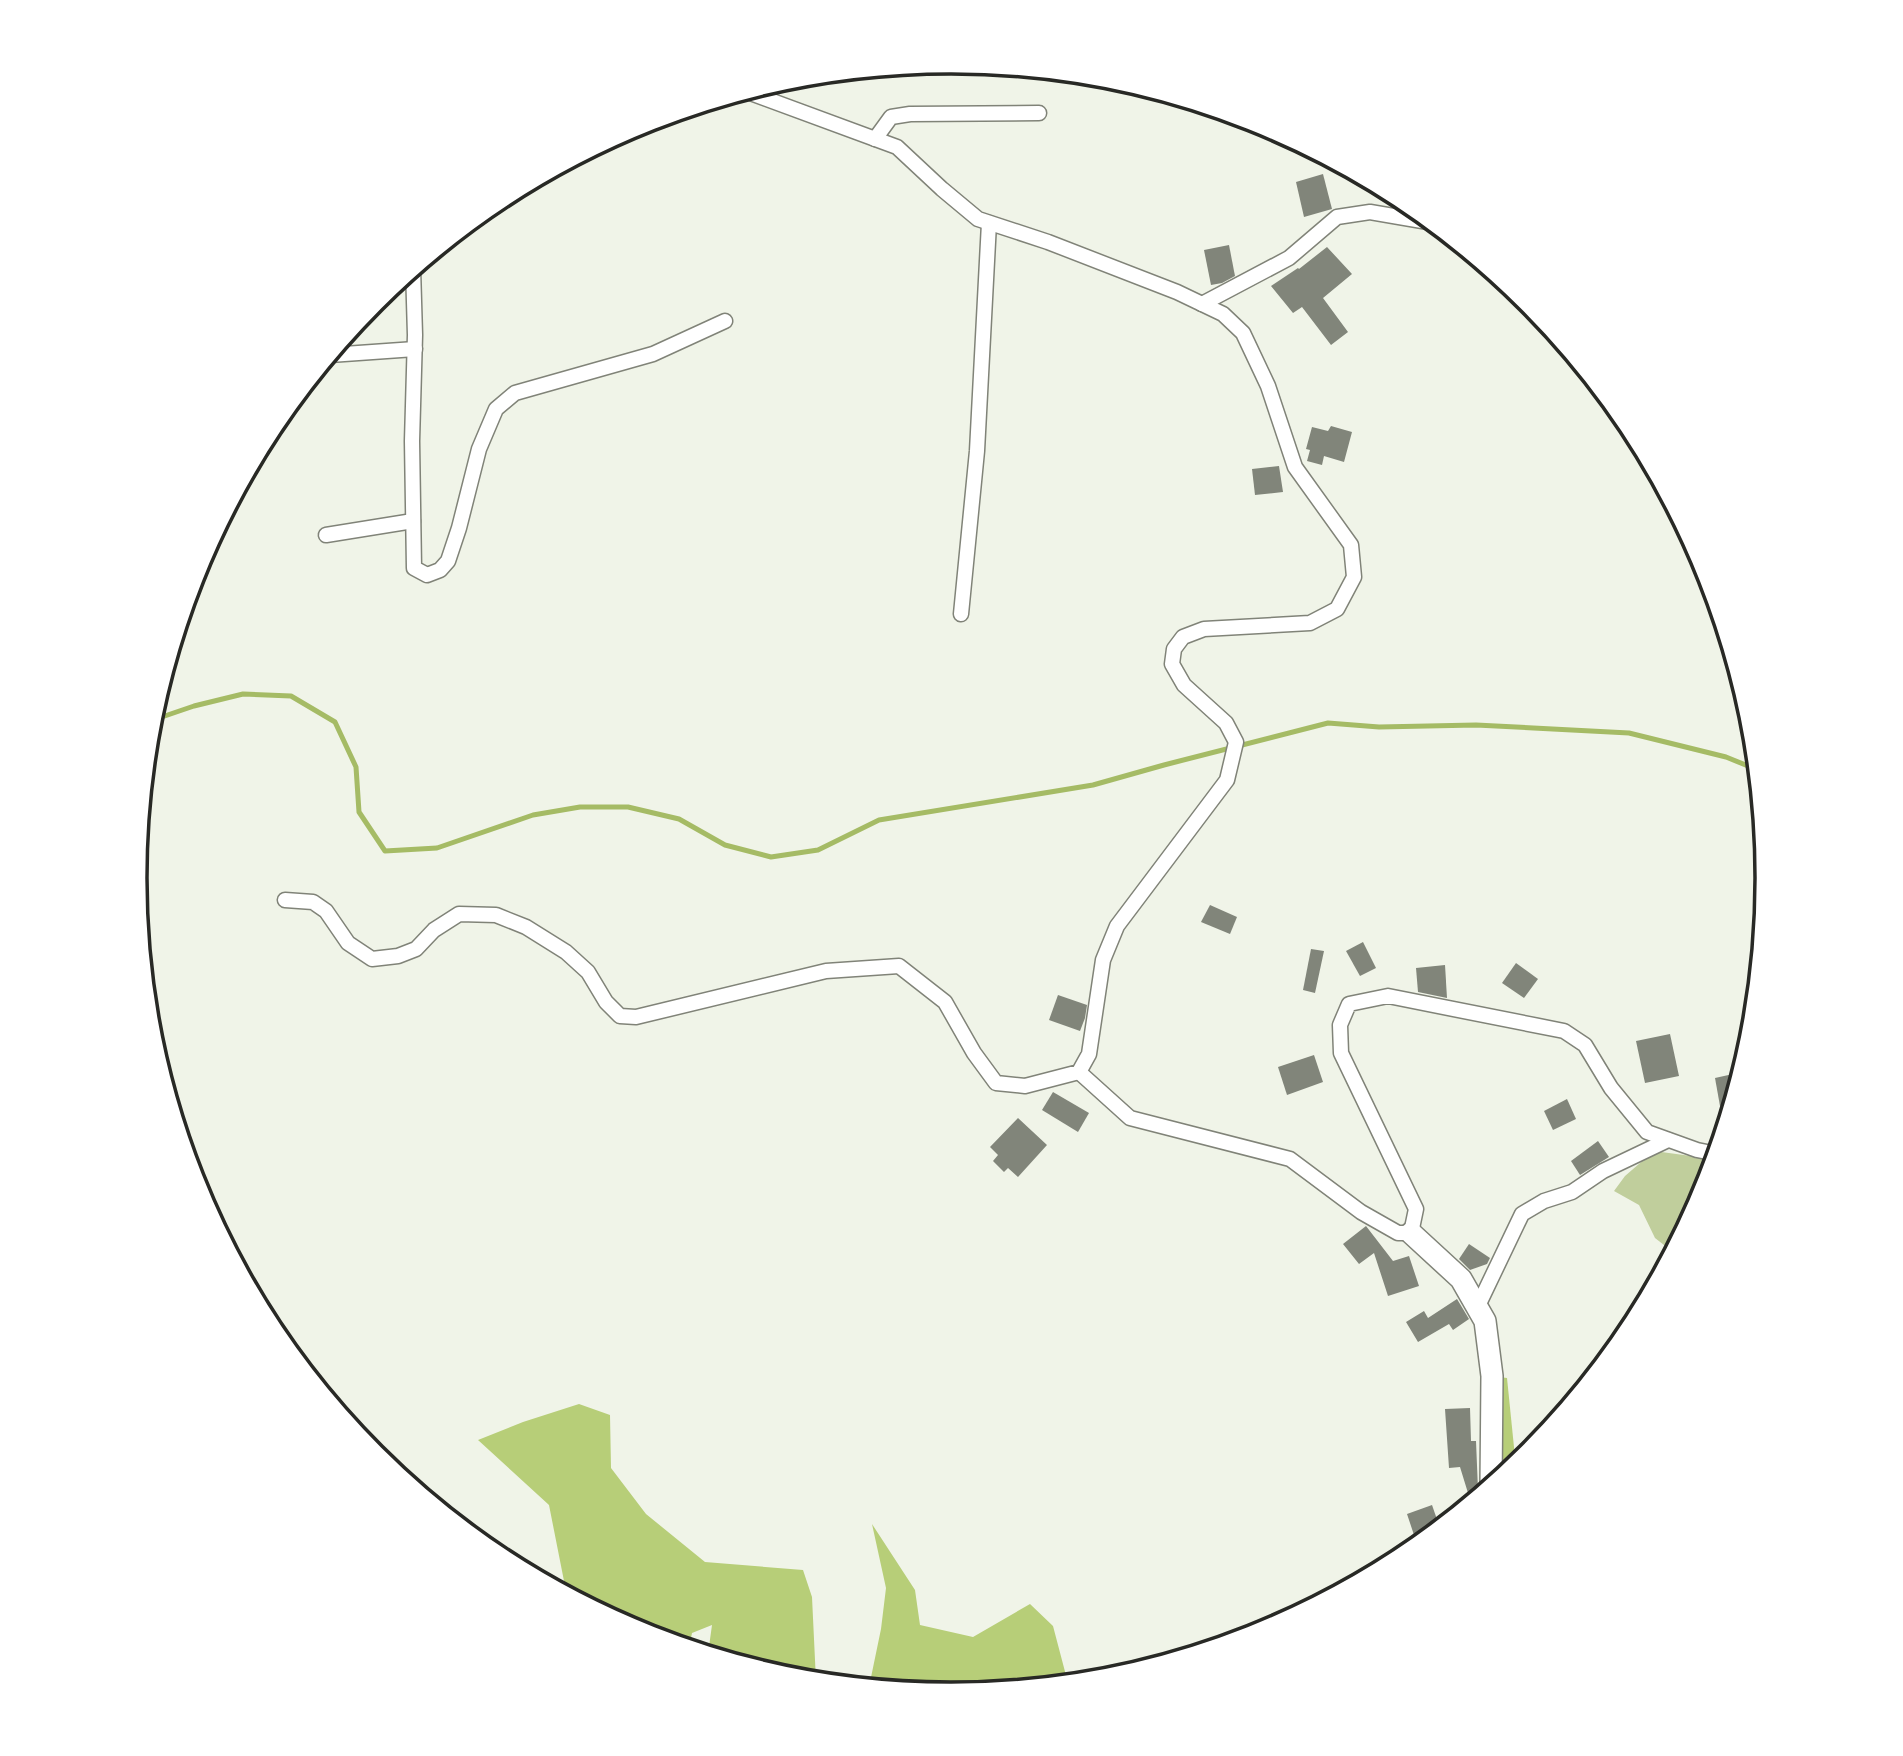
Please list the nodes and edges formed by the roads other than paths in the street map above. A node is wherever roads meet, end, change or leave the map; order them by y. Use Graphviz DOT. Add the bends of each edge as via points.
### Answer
graph roads {
  1 [pos="761,97"];
  2 [pos="1039,113"];
  3 [pos="875,139"];
  4 [pos="1412,219"];
  5 [pos="989,223"];
  6 [pos="413,280"];
  7 [pos="1202,304"];
  8 [pos="725,321"];
  9 [pos="415,349"];
  10 [pos="342,354"];
  11 [pos="414,521"];
  12 [pos="326,536"];
  13 [pos="961,614"];
  14 [pos="285,900"];
  15 [pos="1079,1072"];
  16 [pos="1668,1140"];
  17 [pos="1707,1152"];
  18 [pos="1411,1233"];
  19 [pos="1477,1308"];
  20 [pos="1491,1474"];
  1 -- 3 [label="street"];
  2 -- 3 [label="street" via="891,117"];
  3 -- 5 [label="street" via="897,147 969,212"];
  4 -- 7 [label="street" via="1370,212 1337,218 1289,258"];
  5 -- 7 [label="street"];
  5 -- 13 [label="street" via="977,451"];
  6 -- 9 [label="street"];
  7 -- 15 [label="street" via="1223,314 1243,333 1268,386 1295,467 1352,545 1354,577 1338,609 1310,622 1204,629 1183,637 1174,649 1172,664 1184,685 1226,723 1236,742 1227,780 1117,926 1103,960 1089,1054"];
  8 -- 11 [label="street" via="653,354 516,393 496,409 479,449 448,561 428,575 414,568"];
  9 -- 10 [label="street"];
  9 -- 11 [label="street"];
  11 -- 12 [label="street"];
  14 -- 15 [label="street" via="319,906 348,943 372,959 416,949 459,914 496,915 566,952 588,972 620,1016 636,1017 826,971 899,966 945,1002 996,1083 1026,1086"];
  15 -- 18 [label="street" via="1130,1118 1290,1159 1362,1212 1398,1233"];
  16 -- 17 [label="street"];
  16 -- 18 [label="street" via="1647,1132 1611,1088 1585,1045 1564,1031 1388,996 1349,1004 1340,1025 1341,1053 1416,1209"];
  16 -- 19 [label="street" via="1522,1214"];
  18 -- 19 [label="street" via="1461,1279"];
  19 -- 20 [label="street" via="1485,1321 1492,1376"];
}
